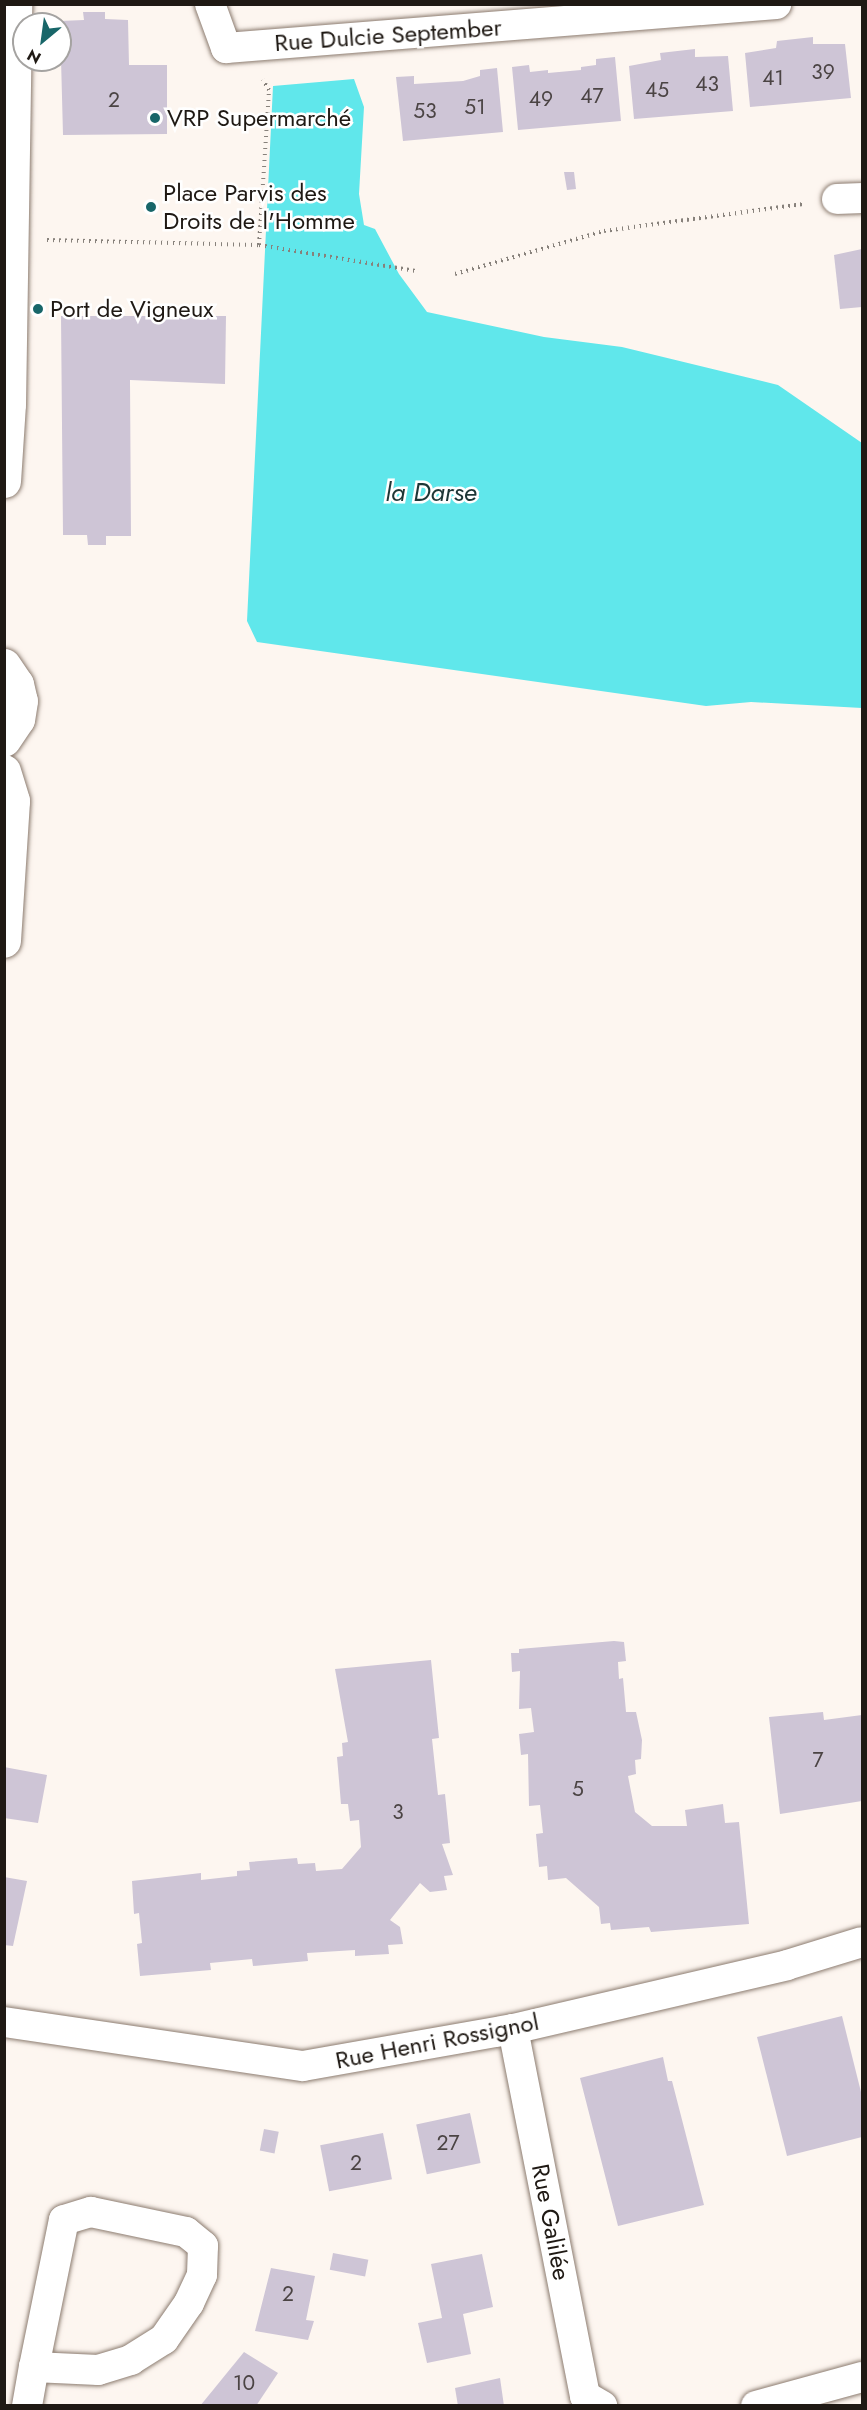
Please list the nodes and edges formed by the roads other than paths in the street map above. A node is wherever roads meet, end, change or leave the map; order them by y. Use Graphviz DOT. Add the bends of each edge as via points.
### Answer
graph roads {
  1 [pos="15,4"];
  2 [pos="210,4"];
  3 [pos="776,4"];
  4 [pos="4,481"];
  5 [pos="4,665"];
  6 [pos="4,740"];
  7 [pos="4,771"];
  8 [pos="4,940"];
  9 [pos="862,1942"];
  10 [pos="4,2022"];
  11 [pos="513,2029"];
  12 [pos="34,2367"];
  13 [pos="862,2377"];
  14 [pos="27,2406"];
  15 [pos="602,2406"];
  16 [pos="756,2406"];
  1 -- 4 [label="street"];
  2 -- 3 [label="street, Rue Dulcie September" via="226,48"];
  5 -- 6 [label="street" via="17,684 21,701 18,719"];
  7 -- 8 [label="street" via="13,801"];
  9 -- 11 [label="street, Rue Henri Rossignol" via="787,1965"];
  10 -- 11 [label="street, Rue Henri Rossignol" via="303,2066"];
  11 -- 15 [label="street, Rue Galilée" via="585,2396"];
  12 -- 12 [label="street" via="98,2370 131,2360 164,2339 189,2303 202,2275 203,2246 186,2232 91,2212 64,2220"];
  12 -- 14 [label="street"];
  13 -- 16 [label="street"];
}
